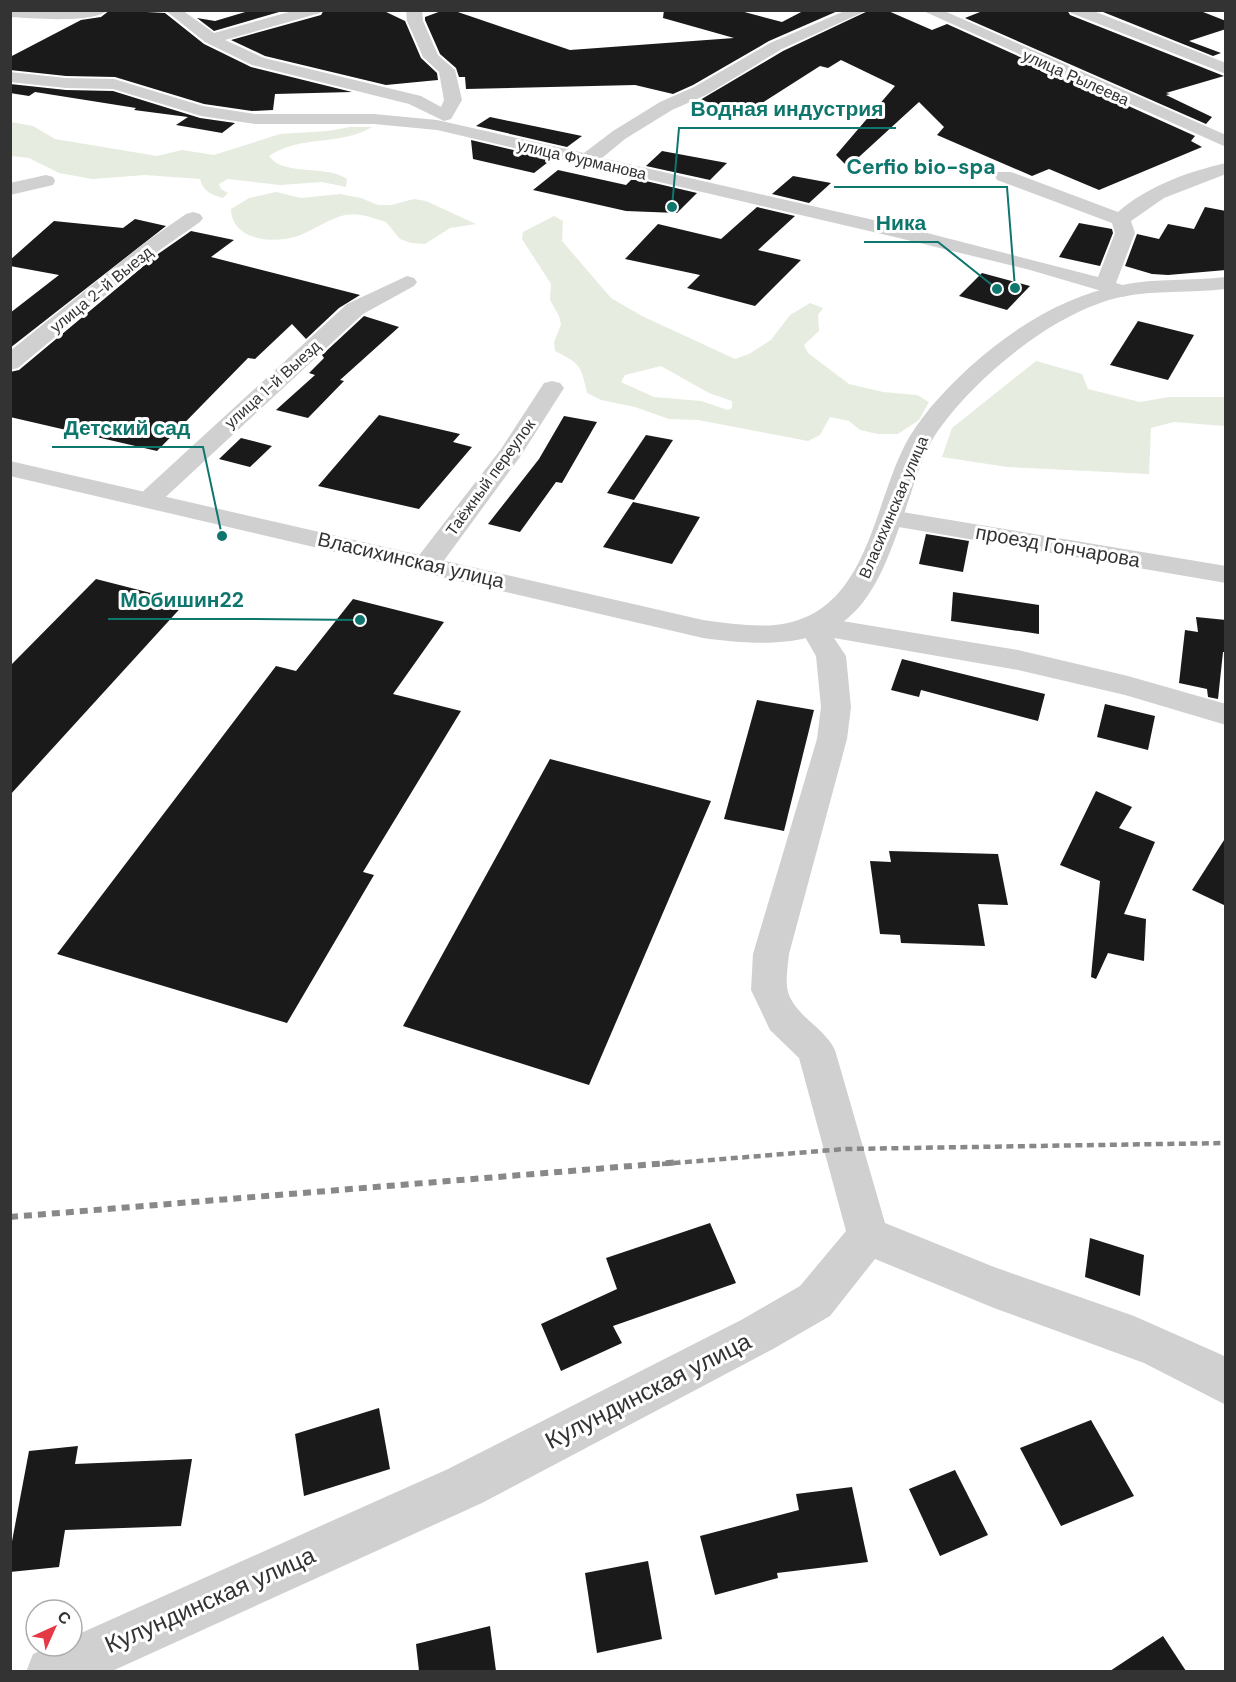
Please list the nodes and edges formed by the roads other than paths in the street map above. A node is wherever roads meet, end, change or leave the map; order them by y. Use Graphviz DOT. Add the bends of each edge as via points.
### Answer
graph roads {
  1 [pos="101,10"];
  2 [pos="172,10"];
  3 [pos="315,10"];
  4 [pos="414,10"];
  5 [pos="861,10"];
  6 [pos="959,10"];
  7 [pos="1076,10"];
  8 [pos="10,12"];
  9 [pos="933,13"];
  10 [pos="211,39"];
  11 [pos="1226,69"];
  12 [pos="10,77"];
  13 [pos="441,120"];
  14 [pos="1226,142"];
  15 [pos="587,160"];
  16 [pos="1226,168"];
  17 [pos="1004,176"];
  18 [pos="46,181"];
  19 [pos="10,189"];
  20 [pos="193,218"];
  21 [pos="1121,220"];
  22 [pos="407,282"];
  23 [pos="1223,286"];
  24 [pos="1113,288"];
  25 [pos="10,363"];
  26 [pos="552,388"];
  27 [pos="10,468"];
  28 [pos="148,500"];
  29 [pos="890,518"];
  30 [pos="427,564"];
  31 [pos="1226,575"];
  32 [pos="812,625"];
  33 [pos="1226,715"];
  34 [pos="868,1236"];
  35 [pos="1226,1383"];
  36 [pos="51,1671"];
  1 -- 8 [label="street" via="69,16"];
  2 -- 10 [label="street"];
  3 -- 10 [label="street"];
  4 -- 13 [label="street" via="431,57 447,70 453,100"];
  5 -- 15 [label="street" via="776,46 700,91 666,106 634,124"];
  6 -- 9 [label="street"];
  7 -- 11 [label="street"];
  9 -- 14 [label="street, улица Рылеева"];
  10 -- 13 [label="street" via="258,62 415,100"];
  12 -- 13 [label="street, улица Фурманова" via="114,84 201,111 255,119"];
  13 -- 15 [label="street, улица Фурманова"];
  15 -- 24 [label="street, улица Фурманова" via="900,232"];
  16 -- 21 [label="street" via="1160,192 1137,204"];
  17 -- 21 [label="street"];
  18 -- 19 [label="street"];
  20 -- 25 [label="street, улица 2-й Выезд" via="150,248"];
  21 -- 24 [label="street" via="1125,233"];
  22 -- 28 [label="street, улица 1-й Выезд" via="355,309"];
  23 -- 24 [label="street, улица Фурманова"];
  24 -- 29 [label="street, Власихинская улица" via="1031,333 954,396 930,424 915,450"];
  26 -- 30 [label="street, Таёжный переулок" via="511,452"];
  27 -- 28 [label="street, Власихинская улица"];
  28 -- 30 [label="street, Власихинская улица"];
  29 -- 31 [label="street, проезд Гончарова"];
  29 -- 32 [label="street, Власихинская улица" via="853,596 838,612"];
  30 -- 32 [label="street, Власихинская улица" via="703,629 774,634"];
  32 -- 33 [label="street, Власихинская улица" via="1018,660"];
  32 -- 34 [label="street" via="831,656 836,707 832,739 771,954 769,990 783,1019 816,1050"];
  34 -- 35 [label="street" via="999,1290 1158,1347 1196,1363"];
  34 -- 36 [label="street, Кулундинская улица" via="815,1301 758,1334 465,1486"];
}
